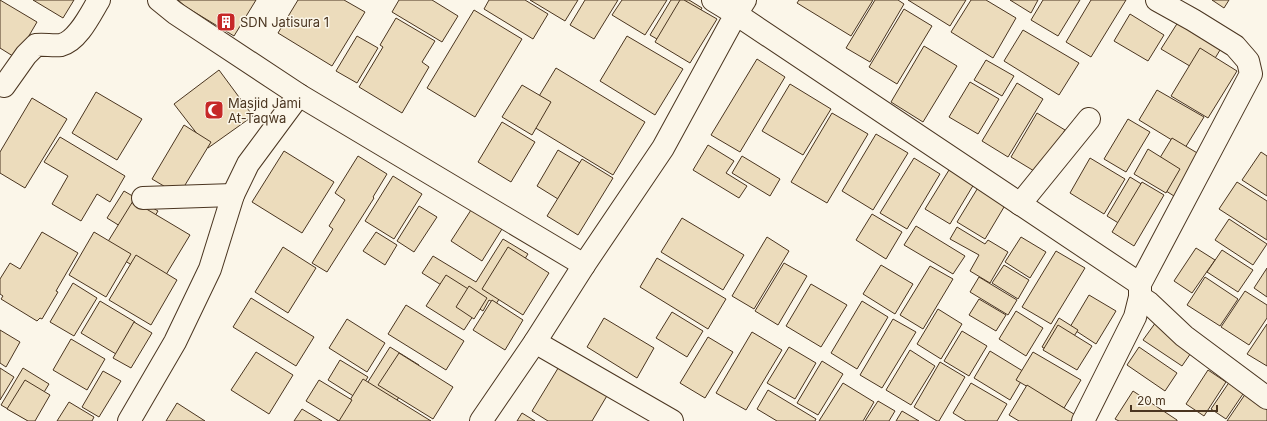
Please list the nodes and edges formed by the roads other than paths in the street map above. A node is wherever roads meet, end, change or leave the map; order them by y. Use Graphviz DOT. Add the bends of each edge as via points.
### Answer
graph roads {
  1 [pos="99,0"];
  2 [pos="159,0"];
  3 [pos="713,0"];
  4 [pos="1157,0"];
  5 [pos="740,7"];
  6 [pos="4,86"];
  7 [pos="299,95"];
  8 [pos="1089,119"];
  9 [pos="233,195"];
  10 [pos="143,198"];
  11 [pos="1020,204"];
  12 [pos="584,265"];
  13 [pos="1140,291"];
  14 [pos="535,342"];
  15 [pos="1267,398"];
  16 [pos="129,421"];
  17 [pos="481,421"];
  18 [pos="672,421"];
  19 [pos="1083,421"];
  1 -- 6 [label="street" via="71,41 61,45 36,45"];
  2 -- 7 [label="street"];
  3 -- 5 [label="street"];
  4 -- 13 [label="street" via="1235,46 1248,61 1251,74"];
  5 -- 11 [label="street"];
  5 -- 12 [label="street" via="663,148"];
  7 -- 9 [label="street" via="248,164"];
  7 -- 12 [label="street"];
  8 -- 11 [label="street"];
  9 -- 10 [label="street"];
  9 -- 16 [label="street" via="210,269 175,342"];
  11 -- 13 [label="street"];
  12 -- 14 [label="street"];
  13 -- 15 [label="street" via="1184,336"];
  13 -- 19 [label="street" via="1135,317"];
  14 -- 17 [label="street"];
  14 -- 18 [label="street"];
}
